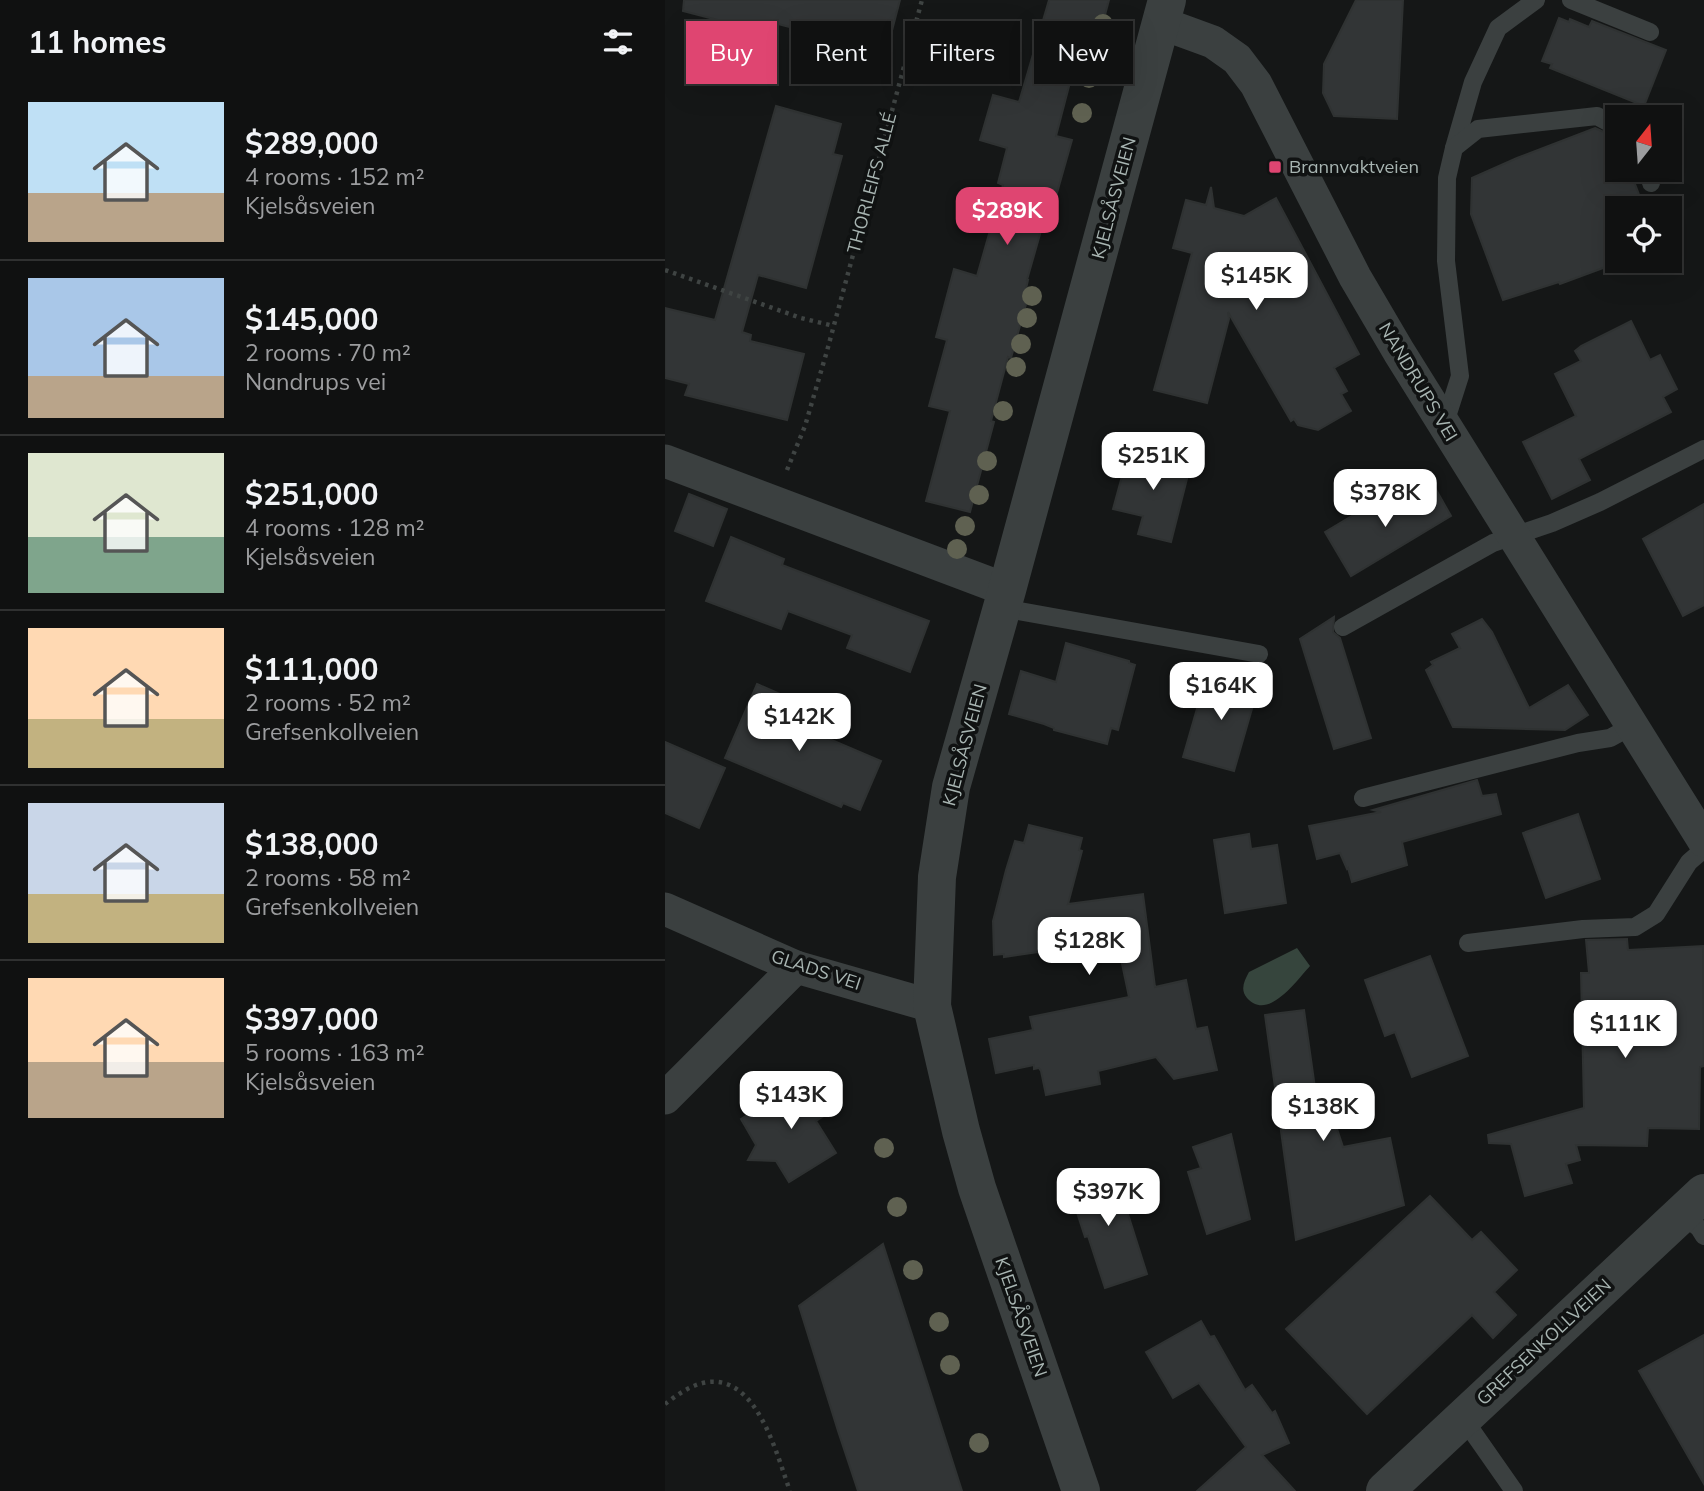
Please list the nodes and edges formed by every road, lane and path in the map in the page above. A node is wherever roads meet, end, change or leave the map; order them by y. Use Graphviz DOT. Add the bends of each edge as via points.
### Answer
graph roads {
  1 [pos="922,0"];
  2 [pos="1536,0"];
  3 [pos="1571,0"];
  4 [pos="1164,11"];
  5 [pos="1650,32"];
  6 [pos="1605,120"];
  7 [pos="1454,148"];
  8 [pos="665,270"];
  9 [pos="834,326"];
  10 [pos="1444,426"];
  11 [pos="1704,449"];
  12 [pos="665,461"];
  13 [pos="769,501"];
  14 [pos="1513,535"];
  15 [pos="1005,599"];
  16 [pos="1343,627"];
  17 [pos="1259,654"];
  18 [pos="1632,726"];
  19 [pos="1363,798"];
  20 [pos="1704,841"];
  21 [pos="1704,849"];
  22 [pos="665,909"];
  23 [pos="1468,943"];
  24 [pos="796,967"];
  25 [pos="932,1006"];
  26 [pos="665,1098"];
  27 [pos="1696,1214"];
  28 [pos="665,1404"];
  29 [pos="1463,1418"];
  30 [pos="790,1491"];
  31 [pos="1081,1491"];
  32 [pos="1385,1491"];
  33 [pos="1514,1491"];
  1 -- 9 [label="path, THORLEIFS ALLÉ"];
  2 -- 7 [label="lane" via="1498,28 1473,82"];
  3 -- 5 [label="lane"];
  4 -- 10 [label="street, NANDRUPS VEI" via="1237,59 1256,84 1355,277"];
  4 -- 15 [label="street, KJELSÅSVEIEN"];
  6 -- 7 [label="lane" via="1597,116 1478,129"];
  7 -- 10 [label="lane" via="1447,178 1446,261 1460,376"];
  8 -- 9 [label="path"];
  9 -- 13 [label="path, THORLEIFS ALLÉ" via="805,426"];
  10 -- 14 [label="street, NANDRUPS VEI"];
  11 -- 14 [label="lane" via="1600,502"];
  12 -- 13 [label="street"];
  13 -- 15 [label="street"];
  14 -- 16 [label="lane"];
  14 -- 18 [label="street, NANDRUPS VEI"];
  15 -- 17 [label="lane"];
  15 -- 25 [label="street, KJELSÅSVEIEN" via="951,787 937,877"];
  18 -- 19 [label="lane" via="1610,738"];
  18 -- 20 [label="street, NANDRUPS VEI"];
  21 -- 23 [label="lane" via="1689,862 1657,914 1635,927"];
  22 -- 24 [label="street, GLADS VEI"];
  24 -- 25 [label="street, GLADS VEI"];
  24 -- 26 [label="street"];
  25 -- 31 [label="street, KJELSÅSVEIEN" via="977,1188"];
  27 -- 29 [label="street, GREFSENKOLLVEIEN"];
  28 -- 30 [label="path" via="707,1382 738,1389 763,1420"];
  29 -- 32 [label="street, GREFSENKOLLVEIEN"];
  29 -- 33 [label="lane"];
}
